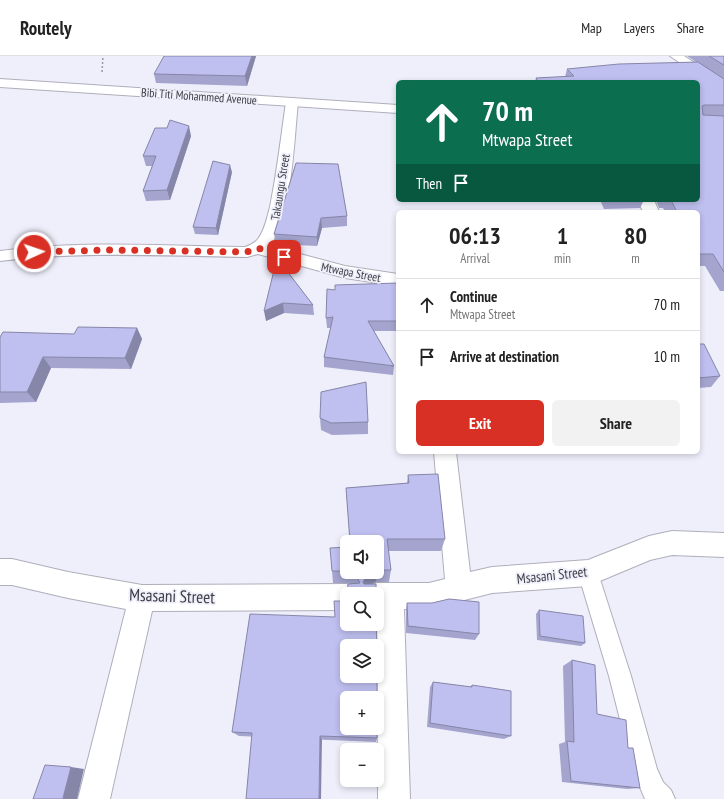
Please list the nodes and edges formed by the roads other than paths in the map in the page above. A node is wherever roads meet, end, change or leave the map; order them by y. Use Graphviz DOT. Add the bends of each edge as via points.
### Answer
graph roads {
  1 [pos="676,56"];
  2 [pos="0,83"];
  3 [pos="724,87"];
  4 [pos="292,102"];
  5 [pos="396,109"];
  6 [pos="258,248"];
  7 [pos="0,256"];
  8 [pos="396,280"];
  9 [pos="445,454"];
  10 [pos="724,545"];
  11 [pos="588,573"];
  12 [pos="4,578"];
  13 [pos="459,588"];
  14 [pos="384,596"];
  15 [pos="340,597"];
  16 [pos="142,598"];
  17 [pos="94,799"];
  18 [pos="394,799"];
  19 [pos="662,799"];
  1 -- 3 [label="street"];
  2 -- 4 [label="street, Bibi Titi Mohammed Avenue"];
  4 -- 5 [label="street, Bibi Titi Mohammed Avenue"];
  4 -- 6 [label="street, Takaungu Street" via="273,228 266,242"];
  6 -- 7 [label="street" via="247,252 64,250"];
  6 -- 8 [label="street, Mtwapa Street" via="297,261 363,277"];
  9 -- 13 [label="street"];
  10 -- 11 [label="street, Msasani Street" via="672,543 649,548"];
  11 -- 13 [label="street, Msasani Street" via="549,578 492,580"];
  11 -- 19 [label="lane" via="620,676 645,771 654,790"];
  12 -- 16 [label="street, Msasani Street" via="68,585"];
  13 -- 14 [label="street, Msasani Street" via="429,596"];
  14 -- 18 [label="street"];
  15 -- 16 [label="street, Msasani Street"];
  16 -- 17 [label="street"];
}
